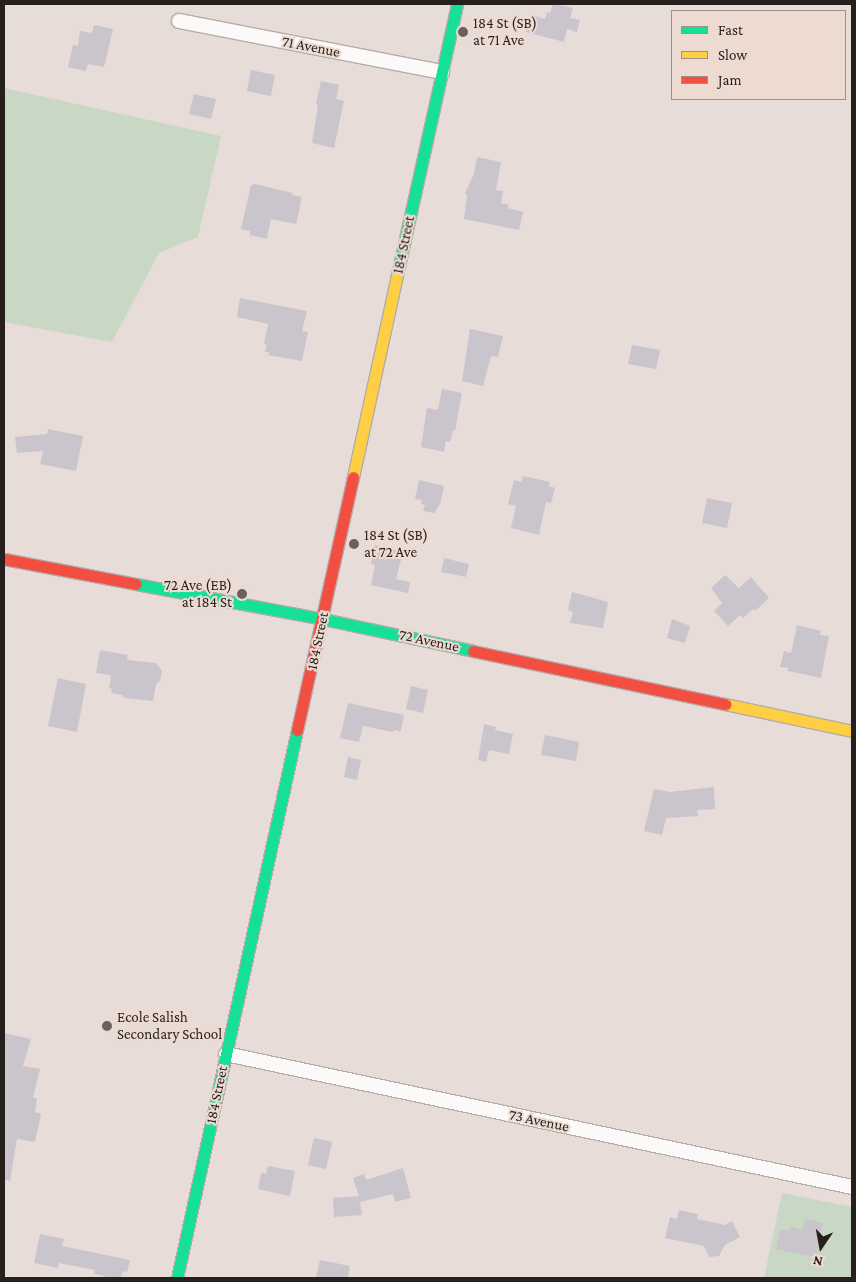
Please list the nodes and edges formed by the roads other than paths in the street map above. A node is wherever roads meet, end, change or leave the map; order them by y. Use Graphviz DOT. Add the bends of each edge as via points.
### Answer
graph roads {
  1 [pos="457,4"];
  2 [pos="179,22"];
  3 [pos="442,72"];
  4 [pos="4,559"];
  5 [pos="323,619"];
  6 [pos="852,731"];
  7 [pos="226,1054"];
  8 [pos="852,1187"];
  9 [pos="177,1278"];
  1 -- 3 [label="main road, 184 Street"];
  2 -- 3 [label="street, 71 Avenue"];
  3 -- 5 [label="main road, 184 Street"];
  4 -- 5 [label="main road, 72 Avenue"];
  5 -- 6 [label="main road, 72 Avenue"];
  5 -- 7 [label="main road, 184 Street"];
  7 -- 8 [label="street, 73 Avenue"];
  7 -- 9 [label="main road, 184 Street"];
}
